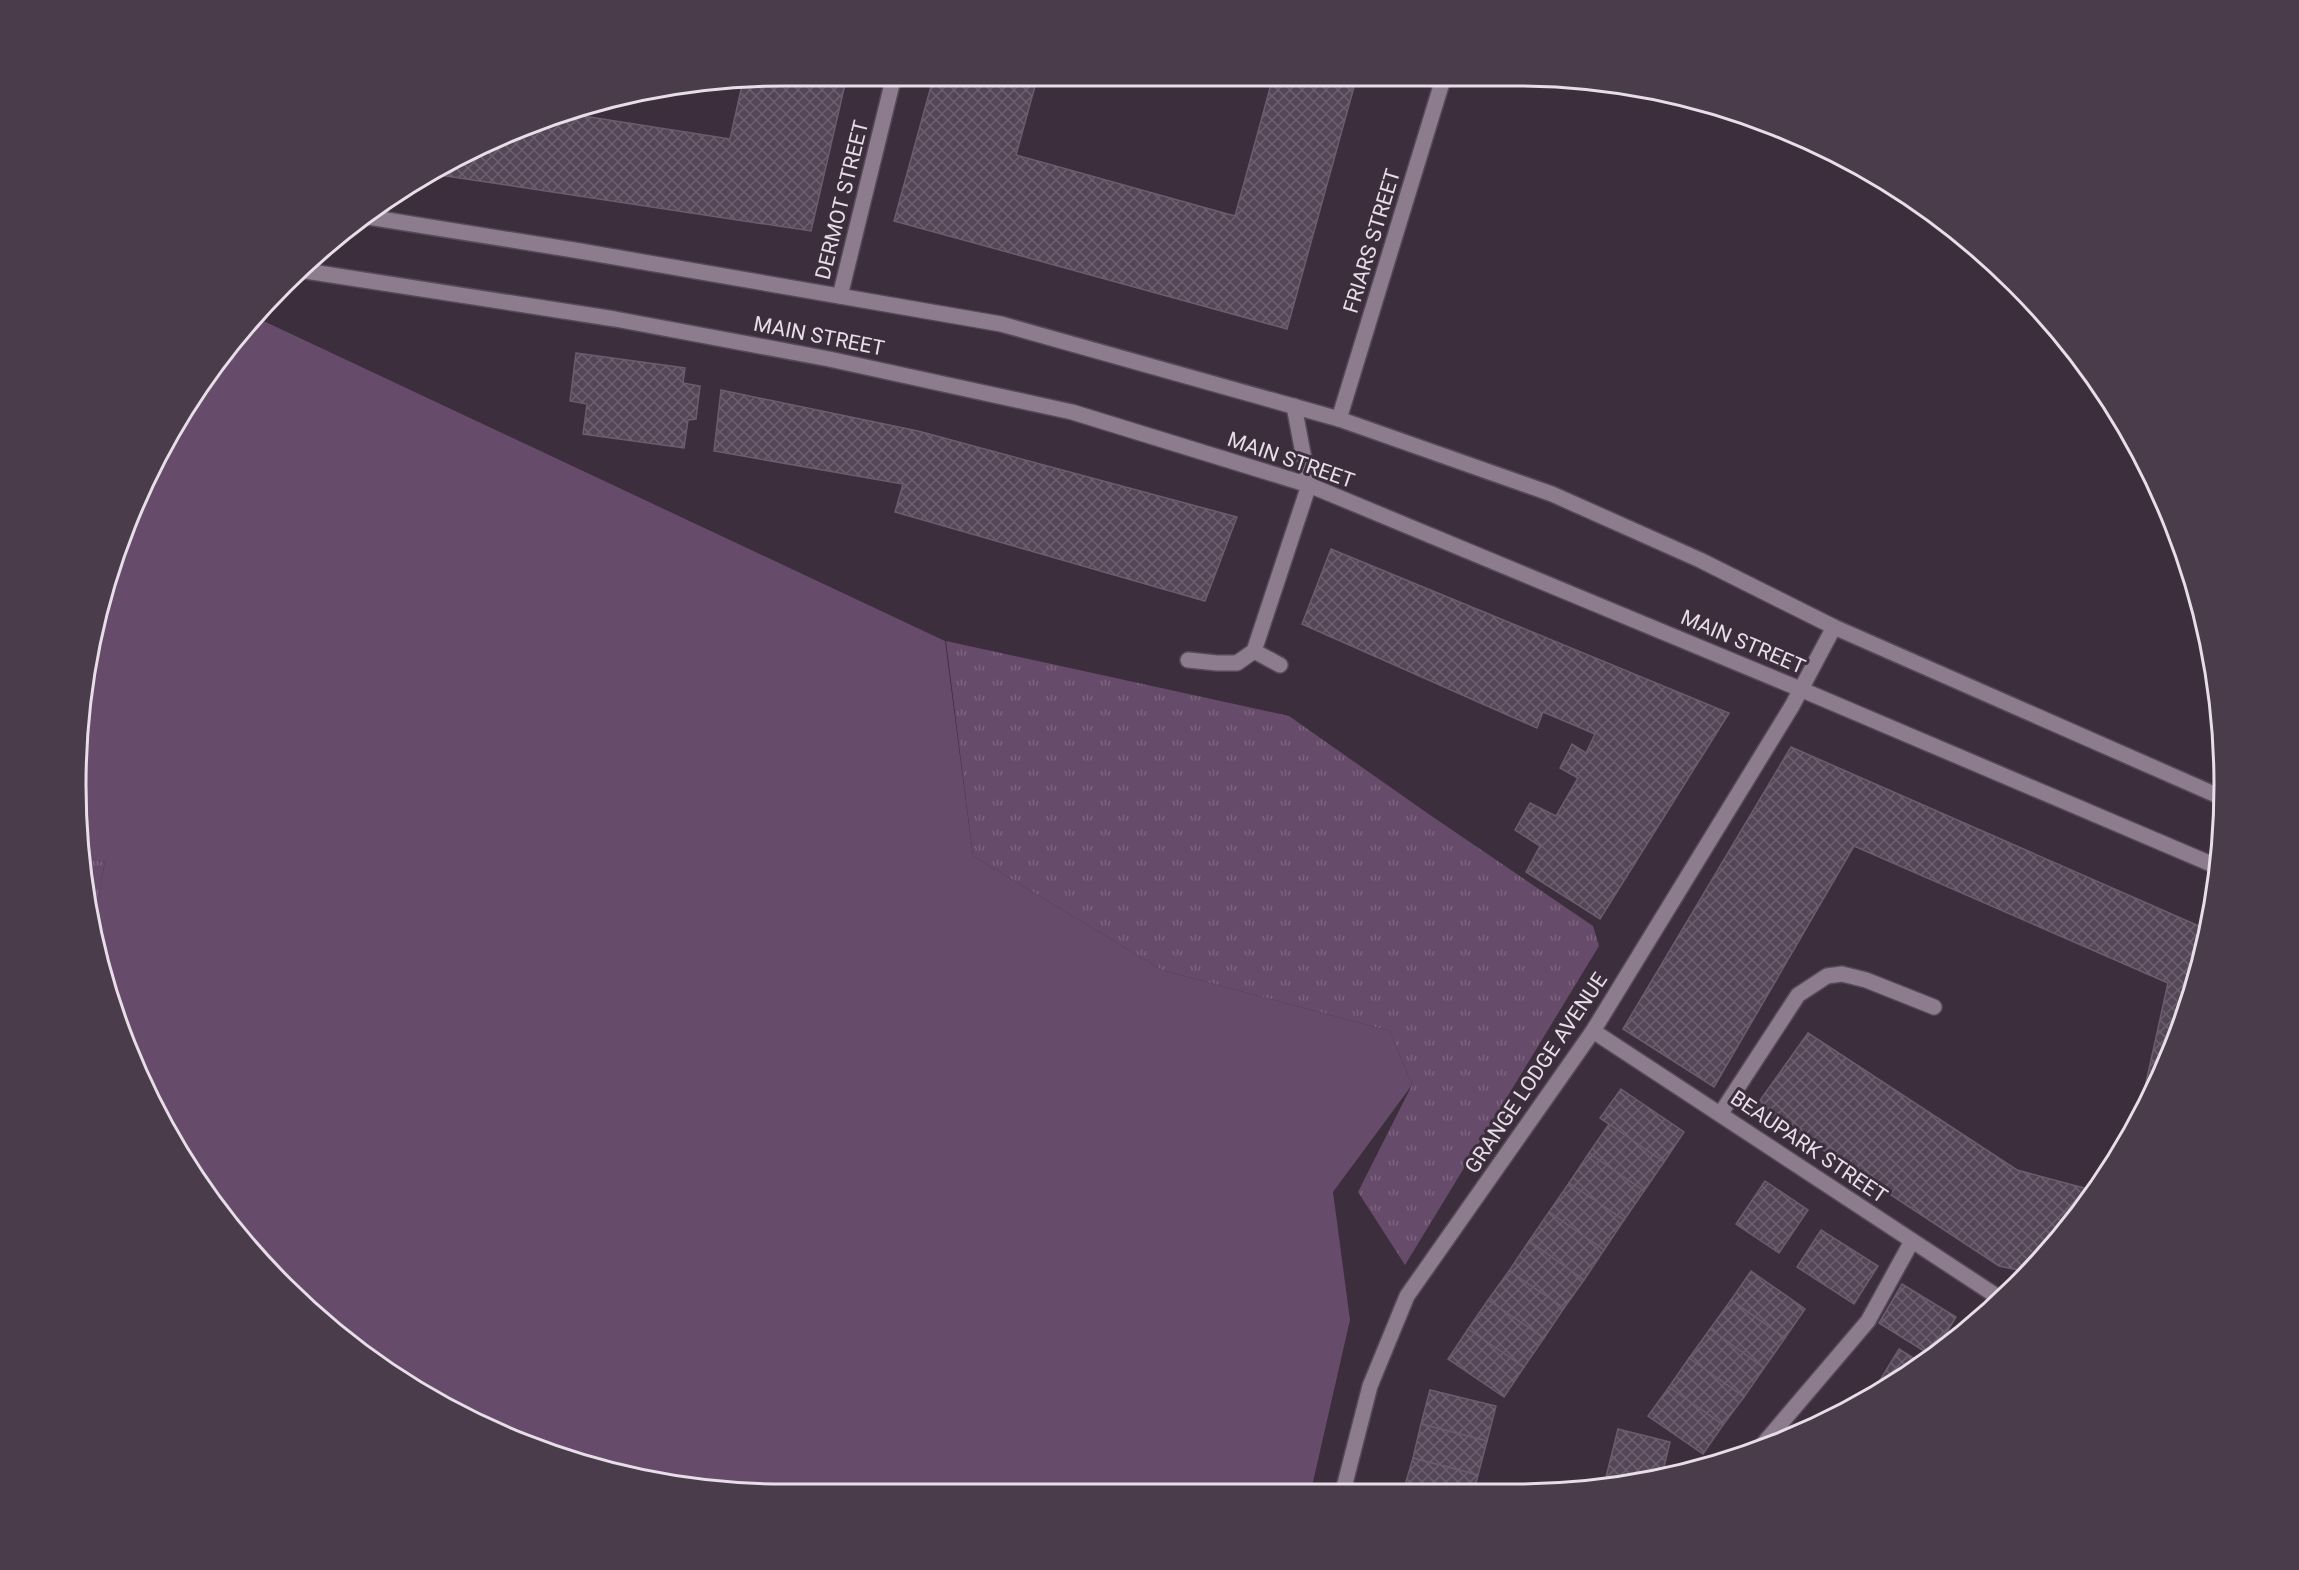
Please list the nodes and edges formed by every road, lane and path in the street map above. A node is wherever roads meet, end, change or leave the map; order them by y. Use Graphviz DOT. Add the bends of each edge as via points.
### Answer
graph roads {
  1 [pos="892,86"];
  2 [pos="1441,86"];
  3 [pos="375,218"];
  4 [pos="310,272"];
  5 [pos="840,296"];
  6 [pos="1294,406"];
  7 [pos="1339,419"];
  8 [pos="1309,485"];
  9 [pos="1834,627"];
  10 [pos="1254,651"];
  11 [pos="1188,660"];
  12 [pos="1280,665"];
  13 [pos="1800,689"];
  14 [pos="2214,794"];
  15 [pos="2209,863"];
  16 [pos="1934,1007"];
  17 [pos="1593,1031"];
  18 [pos="1721,1113"];
  19 [pos="1912,1241"];
  20 [pos="1994,1294"];
  21 [pos="1771,1435"];
  22 [pos="1345,1484"];
  1 -- 5 [label="street, DERMOT STREET"];
  2 -- 7 [label="street, FRIARS STREET"];
  3 -- 5 [label="street, MAIN STREET"];
  4 -- 8 [label="street, MAIN STREET" via="615,319 829,358 1072,412"];
  5 -- 6 [label="street, MAIN STREET" via="1001,324"];
  6 -- 7 [label="street, MAIN STREET"];
  6 -- 8 [label="street"];
  7 -- 9 [label="street, MAIN STREET" via="1552,494 1700,560"];
  8 -- 10 [label="street"];
  8 -- 13 [label="street, MAIN STREET"];
  9 -- 13 [label="street, GRANGE LODGE AVENUE"];
  9 -- 14 [label="street, MAIN STREET"];
  10 -- 11 [label="street" via="1237,663"];
  10 -- 12 [label="street"];
  13 -- 15 [label="street, MAIN STREET"];
  13 -- 17 [label="street, GRANGE LODGE AVENUE"];
  16 -- 18 [label="street" via="1866,980 1842,974 1827,976 1798,995"];
  17 -- 18 [label="street, BEAUPARK STREET"];
  17 -- 22 [label="street, GRANGE LODGE AVENUE" via="1407,1296 1370,1386"];
  18 -- 19 [label="street, BEAUPARK STREET"];
  19 -- 20 [label="street, BEAUPARK STREET"];
  19 -- 21 [label="street" via="1868,1321"];
}
